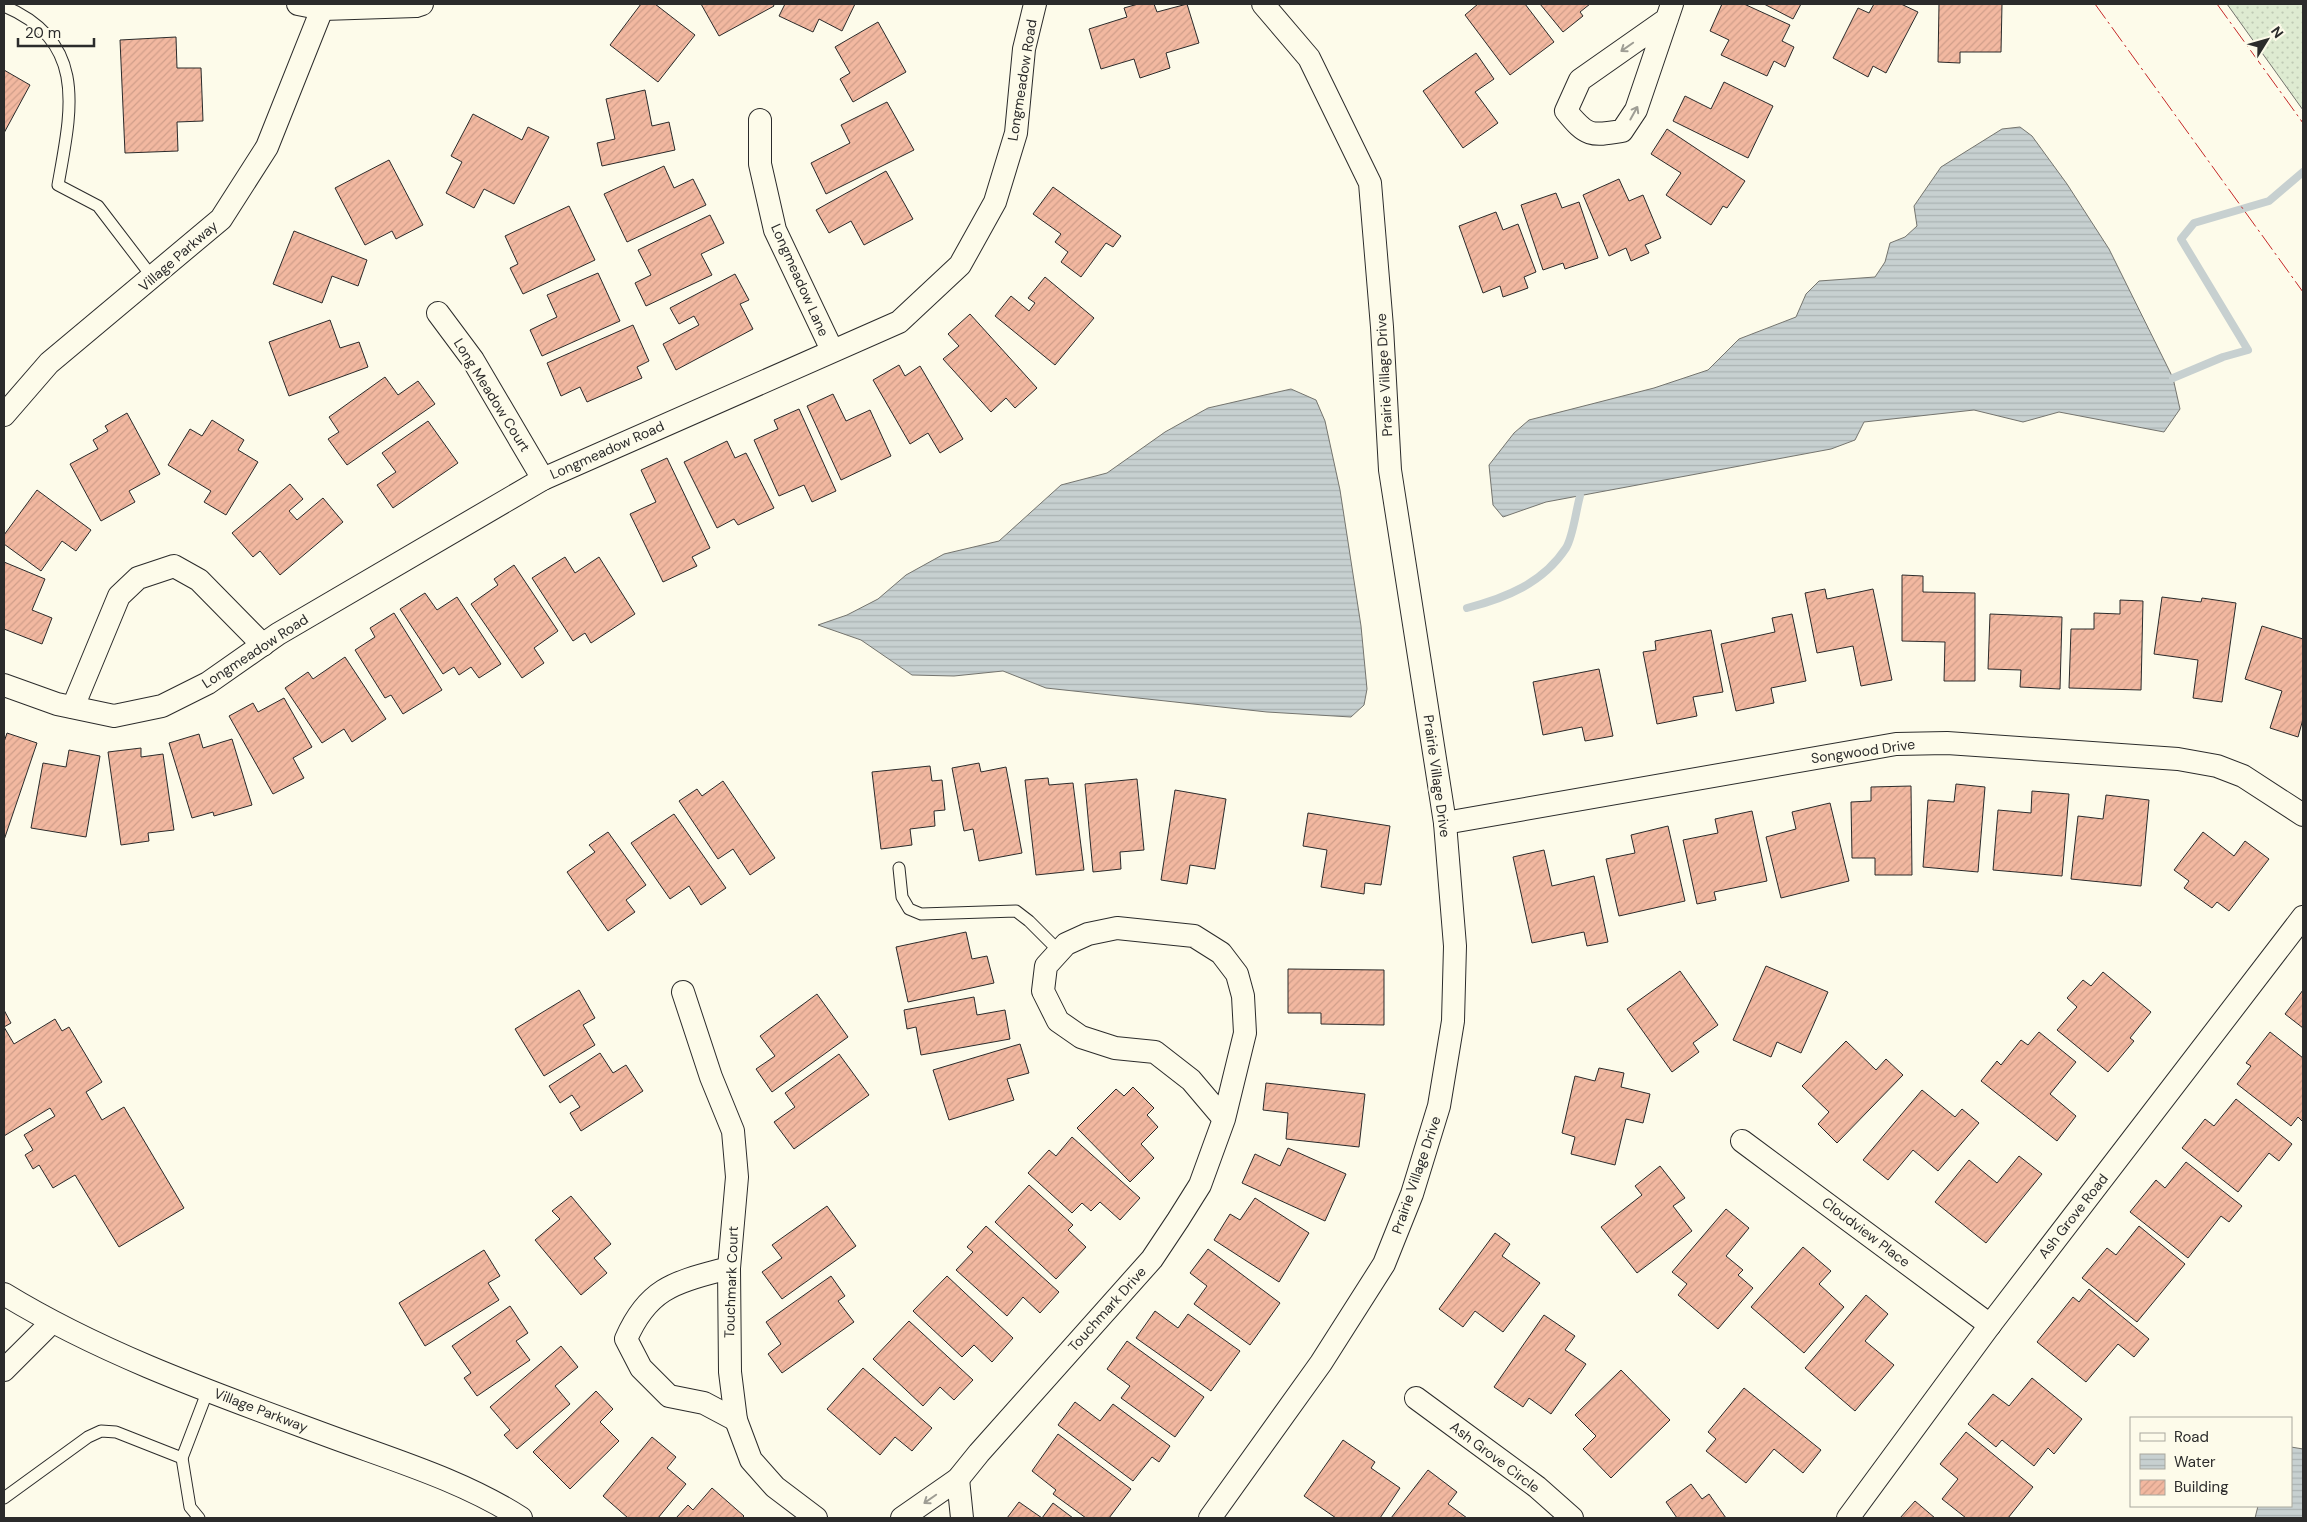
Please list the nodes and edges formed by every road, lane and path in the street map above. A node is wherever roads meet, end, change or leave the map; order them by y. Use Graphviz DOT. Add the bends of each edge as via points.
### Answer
graph roads {
  1 [pos="298,4"];
  2 [pos="422,4"];
  3 [pos="1035,4"];
  4 [pos="1263,4"];
  5 [pos="4,6"];
  6 [pos="324,6"];
  7 [pos="1670,11"];
  8 [pos="760,120"];
  9 [pos="153,278"];
  10 [pos="438,313"];
  11 [pos="832,350"];
  12 [pos="4,415"];
  13 [pos="543,479"];
  14 [pos="263,645"];
  15 [pos="4,685"];
  16 [pos="73,708"];
  17 [pos="2303,815"];
  18 [pos="1445,823"];
  19 [pos="899,868"];
  20 [pos="2303,917"];
  21 [pos="1059,951"];
  22 [pos="683,992"];
  23 [pos="1224,1119"];
  24 [pos="1742,1141"];
  25 [pos="729,1268"];
  26 [pos="4,1294"];
  27 [pos="51,1323"];
  28 [pos="1990,1325"];
  29 [pos="4,1370"];
  30 [pos="208,1390"];
  31 [pos="1416,1398"];
  32 [pos="736,1420"];
  33 [pos="182,1458"];
  34 [pos="958,1479"];
  35 [pos="4,1498"];
  36 [pos="199,1518"];
  37 [pos="521,1518"];
  38 [pos="816,1518"];
  39 [pos="902,1518"];
  40 [pos="962,1518"];
  41 [pos="1210,1518"];
  42 [pos="1572,1518"];
  43 [pos="1848,1518"];
  1 -- 6 [label="street"];
  2 -- 6 [label="street"];
  3 -- 11 [label="street, Longmeadow Road" via="1024,49 1016,133 994,202 960,265 899,322"];
  4 -- 18 [label="street, Prairie Village Drive" via="1309,58 1370,183 1390,470"];
  5 -- 9 [label="lane" via="24,15 53,39 66,69 70,114 58,186 98,206"];
  6 -- 9 [label="street, Village Parkway" via="267,147 221,219"];
  7 -- 7 [label="street, one-way" via="1580,80 1566,111 1579,127 1595,136 1622,131 1636,110"];
  8 -- 11 [label="street, Longmeadow Lane" via="760,164 775,230"];
  9 -- 12 [label="street, Village Parkway" via="49,364"];
  10 -- 13 [label="street, Long Meadow Court" via="473,360"];
  11 -- 13 [label="street, Longmeadow Road"];
  13 -- 14 [label="street, Longmeadow Road" via="465,522"];
  14 -- 16 [label="street, Longmeadow Road" via="208,683 162,706 114,716"];
  14 -- 16 [label="street" via="199,580 174,566 138,578 119,596"];
  15 -- 16 [label="street, Longmeadow Road"];
  17 -- 18 [label="street, Songwood Drive" via="2243,776 2178,758 1947,743 1896,744"];
  18 -- 41 [label="street, Prairie Village Drive" via="1456,946 1453,1022 1440,1106 1412,1194 1384,1264 1321,1363"];
  19 -- 21 [label="lane" via="902,897 909,909 921,914 1016,911"];
  20 -- 28 [label="street, Ash Grove Road"];
  21 -- 23 [label="street, Touchmark Drive" via="1046,966 1043,991 1058,1021 1081,1037 1107,1045 1155,1052 1191,1080"];
  21 -- 23 [label="street, Touchmark Drive" via="1088,934 1117,928 1194,936 1221,953 1238,974 1243,996 1244,1032"];
  22 -- 25 [label="street, Touchmark Court" via="733,1131 737,1176"];
  23 -- 34 [label="street, Touchmark Drive" via="1200,1185 1152,1259"];
  24 -- 28 [label="street, Cloudview Place"];
  25 -- 32 [label="street, Touchmark Court" via="730,1372"];
  25 -- 32 [label="street" via="658,1292 636,1317 626,1338 641,1368 669,1396 704,1402"];
  26 -- 27 [label="street, Village Parkway"];
  27 -- 29 [label="street"];
  27 -- 30 [label="street, Village Parkway"];
  28 -- 43 [label="street, Ash Grove Road"];
  30 -- 33 [label="lane"];
  30 -- 37 [label="street, Village Parkway" via="449,1480"];
  31 -- 42 [label="street, Ash Grove Circle" via="1537,1487"];
  32 -- 38 [label="street, Touchmark Court" via="751,1460 775,1487"];
  33 -- 35 [label="lane" via="116,1432 101,1431"];
  33 -- 36 [label="lane" via="190,1506"];
  34 -- 39 [label="street, Touchmark Drive, one-way"];
  34 -- 40 [label="street"];
}
